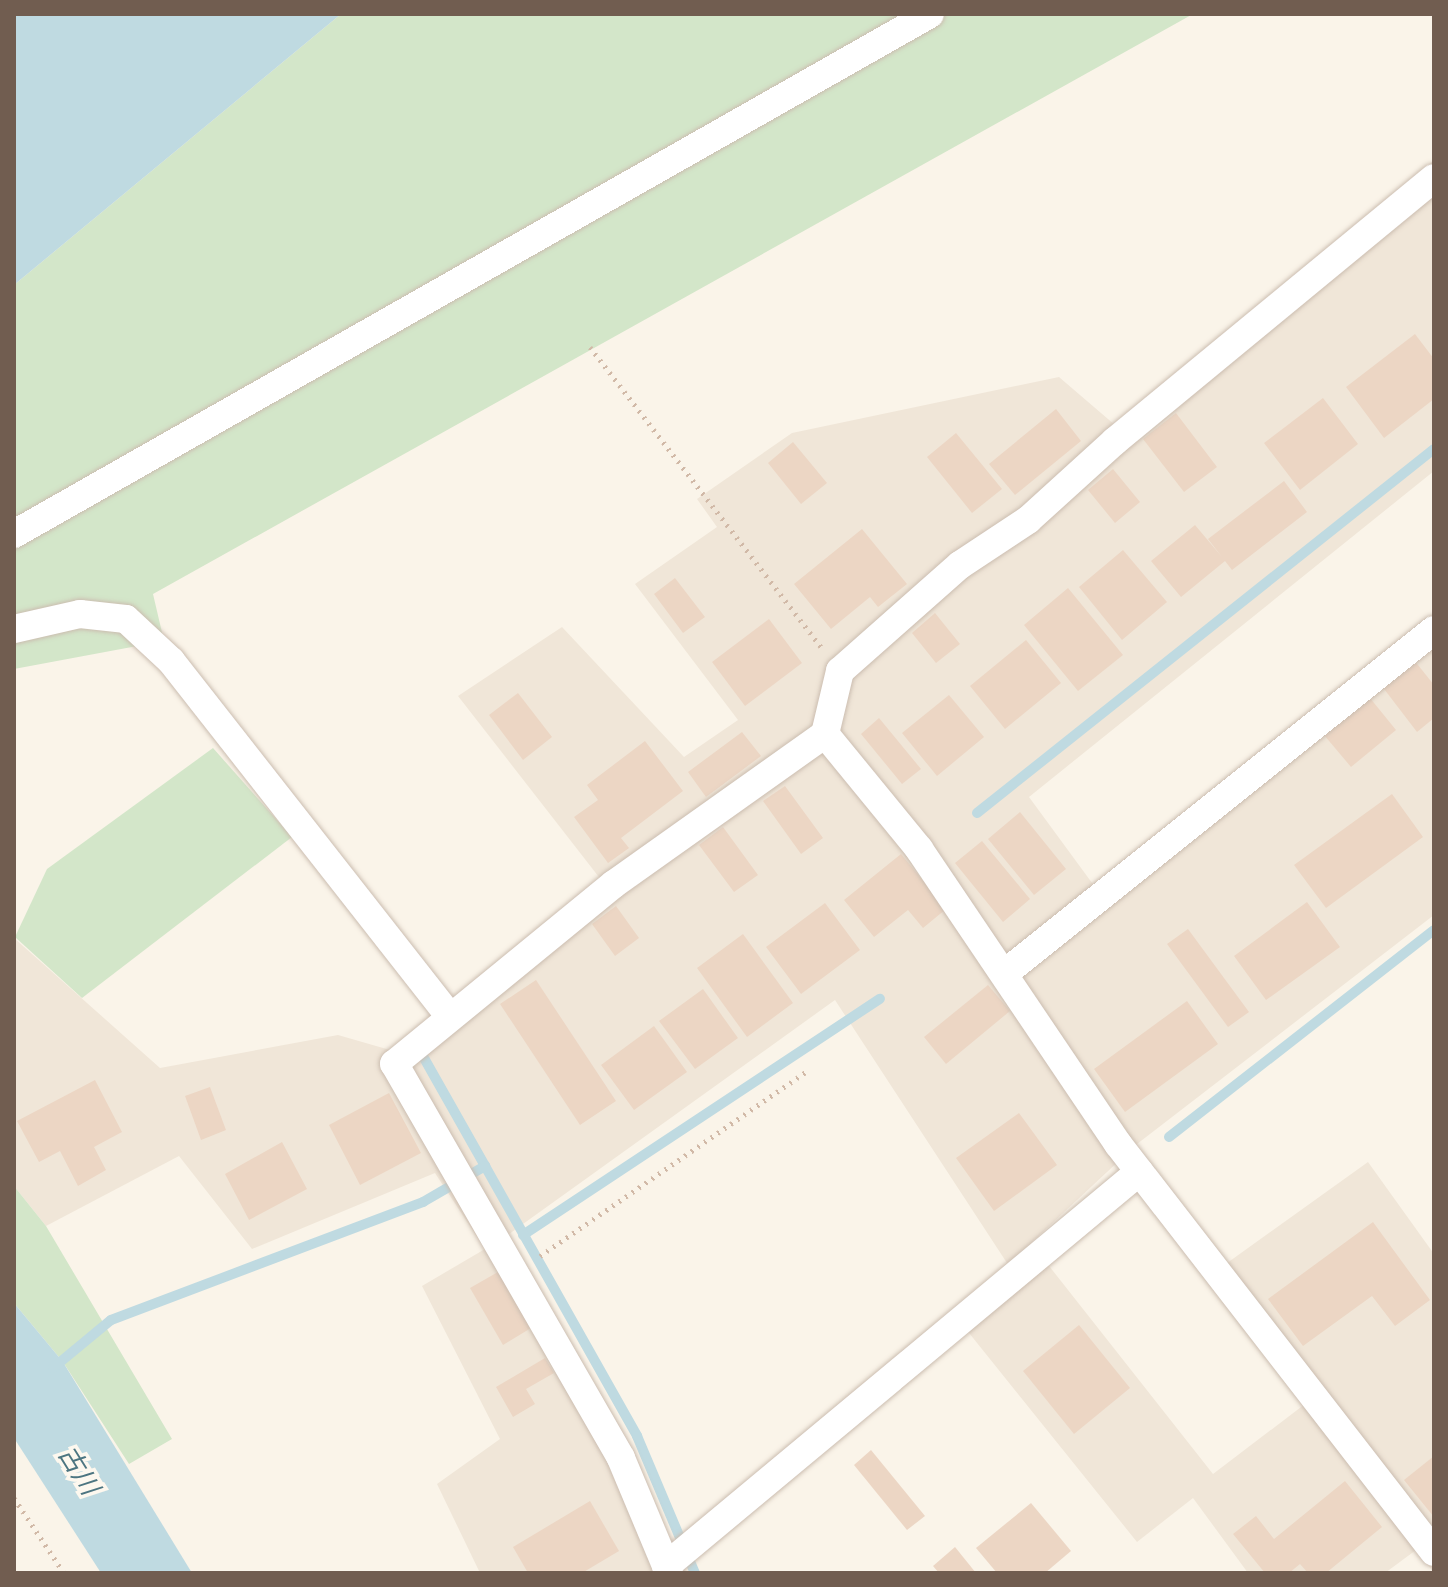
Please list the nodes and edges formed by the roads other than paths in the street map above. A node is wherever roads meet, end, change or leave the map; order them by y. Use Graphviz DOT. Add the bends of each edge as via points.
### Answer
graph roads {
  1 [pos="930,14"];
  2 [pos="1434,178"];
  3 [pos="14,534"];
  4 [pos="14,629"];
  5 [pos="1434,630"];
  6 [pos="825,734"];
  7 [pos="1005,973"];
  8 [pos="449,1015"];
  9 [pos="1139,1172"];
  10 [pos="1434,1552"];
  11 [pos="668,1570"];
  1 -- 3 [label="street"];
  2 -- 6 [label="street" via="1115,441 1028,520 960,565 840,671"];
  4 -- 8 [label="street" via="80,614 126,619 171,661"];
  5 -- 7 [label="street"];
  6 -- 7 [label="street" via="919,849"];
  6 -- 8 [label="street" via="614,884"];
  7 -- 9 [label="street"];
  8 -- 11 [label="street" via="394,1064 621,1458"];
  9 -- 10 [label="street"];
  9 -- 11 [label="street" via="698,1539"];
}
